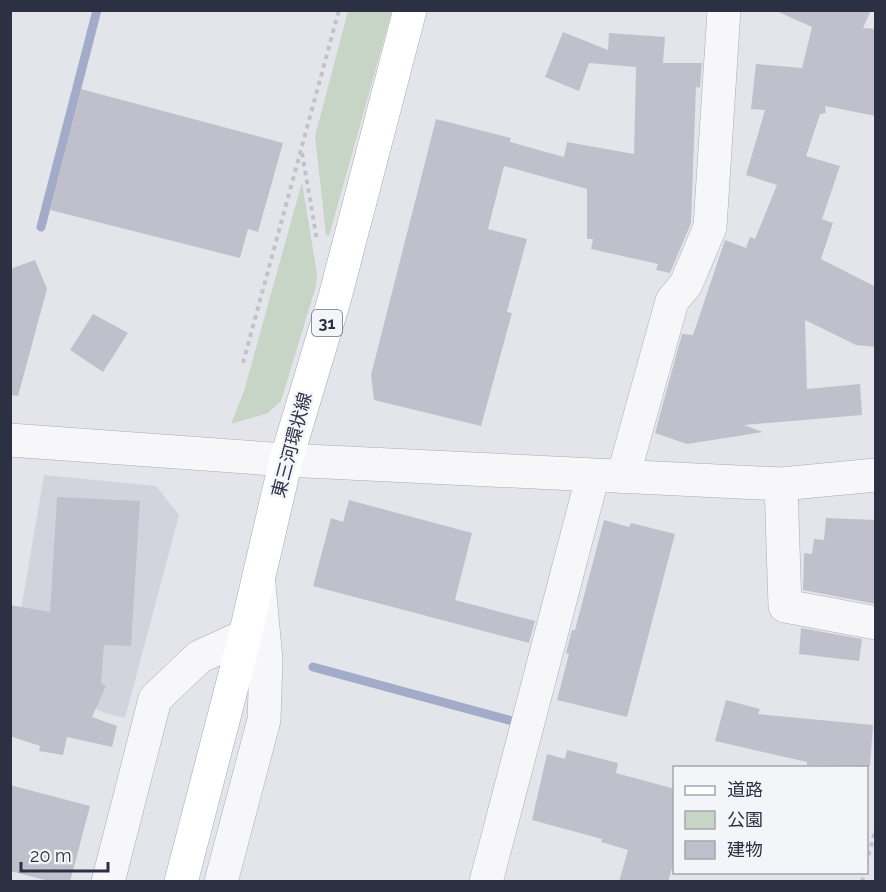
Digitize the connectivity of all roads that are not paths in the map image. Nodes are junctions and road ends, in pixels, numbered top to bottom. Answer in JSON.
{"nodes":[{"id":1,"x":410,"y":10,"type":"edge"},
{"id":2,"x":724,"y":10,"type":"edge"},
{"id":3,"x":10,"y":440,"type":"edge"},
{"id":4,"x":286,"y":460,"type":"junction"},
{"id":5,"x":876,"y":475,"type":"edge"},
{"id":6,"x":608,"y":476,"type":"junction"},
{"id":7,"x":781,"y":484,"type":"junction"},
{"id":8,"x":258,"y":579,"type":"junction"},
{"id":9,"x":876,"y":623,"type":"edge"},
{"id":10,"x":244,"y":636,"type":"junction"},
{"id":11,"x":108,"y":882,"type":"edge"},
{"id":12,"x":181,"y":882,"type":"edge"},
{"id":13,"x":221,"y":882,"type":"edge"},
{"id":14,"x":486,"y":882,"type":"edge"}],
"edges":[{"from":1,"to":4,"type":"main road","name":"東三河環状線","number":"31"},
{"from":2,"to":6,"type":"street"},
{"from":3,"to":4,"type":"street"},
{"from":4,"to":6,"type":"street"},
{"from":4,"to":8,"type":"main road","name":"東三河環状線","number":"31"},
{"from":5,"to":7,"type":"street"},
{"from":6,"to":7,"type":"street"},
{"from":6,"to":14,"type":"street"},
{"from":7,"to":9,"type":"street"},
{"from":8,"to":10,"type":"main road","name":"東三河環状線","number":"31"},
{"from":8,"to":13,"type":"street"},
{"from":10,"to":11,"type":"street"},
{"from":10,"to":12,"type":"main road","name":"東三河環状線","number":"31"}]}
